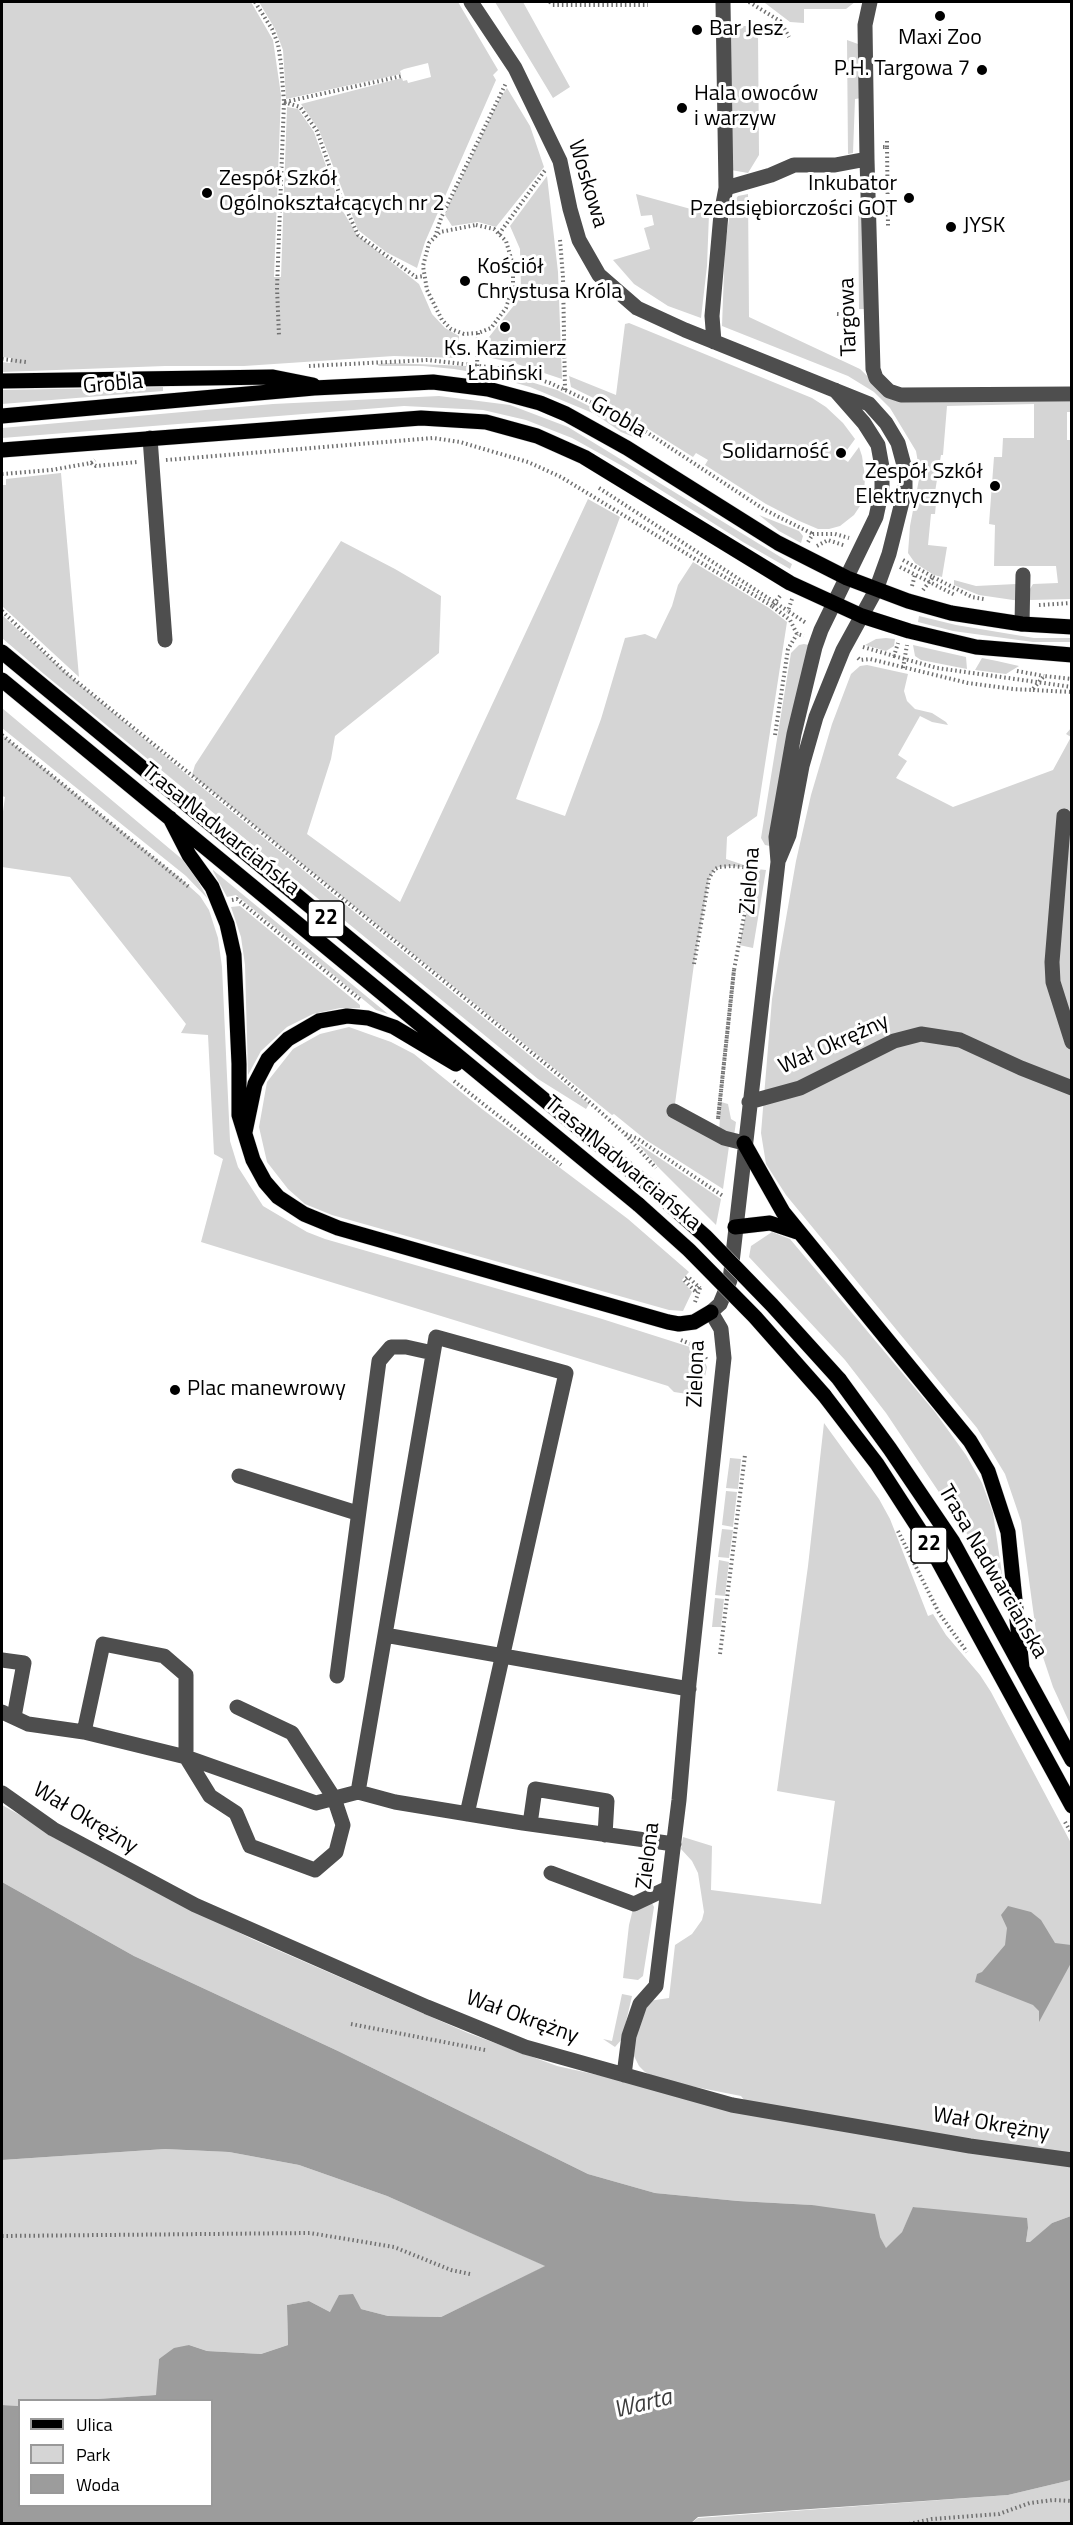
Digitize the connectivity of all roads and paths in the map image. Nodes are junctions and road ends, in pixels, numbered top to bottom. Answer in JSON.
{"nodes":[{"id":1,"x":255,"y":2,"type":"edge"},
{"id":2,"x":471,"y":2,"type":"edge"},
{"id":3,"x":550,"y":2,"type":"edge"},
{"id":4,"x":749,"y":2,"type":"edge"},
{"id":5,"x":870,"y":2,"type":"edge"},
{"id":6,"x":723,"y":3,"type":"dead end"},
{"id":7,"x":648,"y":5,"type":"dead end"},
{"id":8,"x":789,"y":37,"type":"dead end"},
{"id":9,"x":402,"y":76,"type":"dead end"},
{"id":10,"x":513,"y":90,"type":"dead end"},
{"id":11,"x":284,"y":102,"type":"junction"},
{"id":12,"x":881,"y":140,"type":"dead end"},
{"id":13,"x":887,"y":140,"type":"dead end"},
{"id":14,"x":887,"y":147,"type":"junction"},
{"id":15,"x":867,"y":159,"type":"junction"},
{"id":16,"x":546,"y":161,"type":"dead end"},
{"id":17,"x":551,"y":174,"type":"dead end"},
{"id":18,"x":540,"y":178,"type":"dead end"},
{"id":19,"x":726,"y":188,"type":"junction"},
{"id":20,"x":499,"y":234,"type":"junction"},
{"id":21,"x":560,"y":235,"type":"dead end"},
{"id":22,"x":435,"y":237,"type":"junction"},
{"id":23,"x":888,"y":237,"type":"dead end"},
{"id":24,"x":560,"y":244,"type":"junction"},
{"id":25,"x":568,"y":253,"type":"dead end"},
{"id":26,"x":424,"y":276,"type":"junction"},
{"id":27,"x":478,"y":333,"type":"junction"},
{"id":28,"x":279,"y":336,"type":"dead end"},
{"id":29,"x":714,"y":342,"type":"junction"},
{"id":30,"x":477,"y":366,"type":"dead end"},
{"id":31,"x":2,"y":381,"type":"edge"},
{"id":32,"x":328,"y":388,"type":"junction"},
{"id":33,"x":565,"y":390,"type":"dead end"},
{"id":34,"x":835,"y":390,"type":"junction"},
{"id":35,"x":1071,"y":394,"type":"edge"},
{"id":36,"x":2,"y":416,"type":"edge"},
{"id":37,"x":409,"y":434,"type":"dead end"},
{"id":38,"x":452,"y":434,"type":"dead end"},
{"id":39,"x":150,"y":438,"type":"junction"},
{"id":40,"x":2,"y":450,"type":"edge"},
{"id":41,"x":106,"y":458,"type":"dead end"},
{"id":42,"x":152,"y":461,"type":"junction"},
{"id":43,"x":91,"y":463,"type":"junction"},
{"id":44,"x":2,"y":474,"type":"edge"},
{"id":45,"x":590,"y":483,"type":"dead end"},
{"id":46,"x":848,"y":531,"type":"dead end"},
{"id":47,"x":843,"y":536,"type":"dead end"},
{"id":48,"x":902,"y":568,"type":"dead end"},
{"id":49,"x":1023,"y":575,"type":"dead end"},
{"id":50,"x":933,"y":577,"type":"dead end"},
{"id":51,"x":847,"y":578,"type":"junction"},
{"id":52,"x":876,"y":590,"type":"junction"},
{"id":53,"x":994,"y":602,"type":"dead end"},
{"id":54,"x":1071,"y":603,"type":"edge"},
{"id":55,"x":834,"y":604,"type":"junction"},
{"id":56,"x":982,"y":605,"type":"dead end"},
{"id":57,"x":772,"y":606,"type":"dead end"},
{"id":58,"x":1071,"y":608,"type":"edge"},
{"id":59,"x":2,"y":611,"type":"edge"},
{"id":60,"x":788,"y":611,"type":"dead end"},
{"id":61,"x":1022,"y":613,"type":"junction"},
{"id":62,"x":862,"y":616,"type":"junction"},
{"id":63,"x":1071,"y":627,"type":"edge"},
{"id":64,"x":165,"y":640,"type":"dead end"},
{"id":65,"x":817,"y":640,"type":"junction"},
{"id":66,"x":843,"y":650,"type":"junction"},
{"id":67,"x":2,"y":651,"type":"edge"},
{"id":68,"x":1071,"y":655,"type":"edge"},
{"id":69,"x":894,"y":656,"type":"dead end"},
{"id":70,"x":1017,"y":671,"type":"dead end"},
{"id":71,"x":1044,"y":676,"type":"junction"},
{"id":72,"x":1071,"y":679,"type":"edge"},
{"id":73,"x":2,"y":680,"type":"edge"},
{"id":74,"x":1039,"y":682,"type":"junction"},
{"id":75,"x":1071,"y":689,"type":"edge"},
{"id":76,"x":1032,"y":690,"type":"junction"},
{"id":77,"x":2,"y":735,"type":"edge"},
{"id":78,"x":773,"y":746,"type":"dead end"},
{"id":79,"x":1064,"y":816,"type":"dead end"},
{"id":80,"x":170,"y":818,"type":"junction"},
{"id":81,"x":778,"y":862,"type":"junction"},
{"id":82,"x":194,"y":890,"type":"dead end"},
{"id":83,"x":694,"y":964,"type":"dead end"},
{"id":84,"x":1071,"y":1042,"type":"edge"},
{"id":85,"x":1071,"y":1088,"type":"edge"},
{"id":86,"x":502,"y":1091,"type":"junction"},
{"id":87,"x":749,"y":1102,"type":"junction"},
{"id":88,"x":674,"y":1111,"type":"dead end"},
{"id":89,"x":245,"y":1132,"type":"junction"},
{"id":90,"x":623,"y":1132,"type":"junction"},
{"id":91,"x":716,"y":1134,"type":"junction"},
{"id":92,"x":744,"y":1143,"type":"junction"},
{"id":93,"x":659,"y":1171,"type":"dead end"},
{"id":94,"x":725,"y":1197,"type":"dead end"},
{"id":95,"x":735,"y":1227,"type":"junction"},
{"id":96,"x":800,"y":1233,"type":"junction"},
{"id":97,"x":689,"y":1278,"type":"dead end"},
{"id":98,"x":711,"y":1312,"type":"junction"},
{"id":99,"x":687,"y":1323,"type":"junction"},
{"id":100,"x":670,"y":1338,"type":"dead end"},
{"id":101,"x":681,"y":1341,"type":"junction"},
{"id":102,"x":433,"y":1353,"type":"junction"},
{"id":103,"x":708,"y":1369,"type":"dead end"},
{"id":104,"x":745,"y":1455,"type":"dead end"},
{"id":105,"x":238,"y":1476,"type":"dead end"},
{"id":106,"x":357,"y":1513,"type":"junction"},
{"id":107,"x":897,"y":1527,"type":"dead end"},
{"id":108,"x":385,"y":1635,"type":"junction"},
{"id":109,"x":720,"y":1654,"type":"dead end"},
{"id":110,"x":503,"y":1656,"type":"junction"},
{"id":111,"x":972,"y":1658,"type":"dead end"},
{"id":112,"x":2,"y":1660,"type":"edge"},
{"id":113,"x":1022,"y":1668,"type":"junction"},
{"id":114,"x":337,"y":1676,"type":"dead end"},
{"id":115,"x":688,"y":1689,"type":"junction"},
{"id":116,"x":237,"y":1707,"type":"dead end"},
{"id":117,"x":8,"y":1714,"type":"edge"},
{"id":118,"x":84,"y":1732,"type":"junction"},
{"id":119,"x":186,"y":1757,"type":"junction"},
{"id":120,"x":1071,"y":1760,"type":"edge"},
{"id":121,"x":358,"y":1792,"type":"junction"},
{"id":122,"x":2,"y":1793,"type":"edge"},
{"id":123,"x":334,"y":1798,"type":"junction"},
{"id":124,"x":1071,"y":1806,"type":"edge"},
{"id":125,"x":467,"y":1814,"type":"junction"},
{"id":126,"x":530,"y":1824,"type":"junction"},
{"id":127,"x":605,"y":1834,"type":"junction"},
{"id":128,"x":674,"y":1844,"type":"junction"},
{"id":129,"x":551,"y":1873,"type":"dead end"},
{"id":130,"x":668,"y":1888,"type":"junction"},
{"id":131,"x":351,"y":2024,"type":"dead end"},
{"id":132,"x":488,"y":2051,"type":"dead end"},
{"id":133,"x":624,"y":2075,"type":"junction"},
{"id":134,"x":1071,"y":2160,"type":"edge"},
{"id":135,"x":2,"y":2236,"type":"edge"},
{"id":136,"x":470,"y":2274,"type":"dead end"},
{"id":137,"x":1071,"y":2501,"type":"edge"},
{"id":138,"x":909,"y":2523,"type":"edge"}],
"edges":[{"from":1,"to":11,"type":"path"},
{"from":2,"to":29,"type":"street","name":"Woskowa"},
{"from":3,"to":7,"type":"path"},
{"from":4,"to":8,"type":"path"},
{"from":5,"to":15,"type":"street","name":"Targowa"},
{"from":6,"to":19,"type":"street"},
{"from":9,"to":11,"type":"path"},
{"from":10,"to":22,"type":"path"},
{"from":11,"to":26,"type":"path"},
{"from":11,"to":28,"type":"path"},
{"from":12,"to":14,"type":"path"},
{"from":13,"to":14,"type":"path"},
{"from":14,"to":23,"type":"path"},
{"from":15,"to":19,"type":"street"},
{"from":15,"to":35,"type":"street","name":"Targowa"},
{"from":16,"to":17,"type":"path"},
{"from":18,"to":20,"type":"path"},
{"from":19,"to":29,"type":"street"},
{"from":20,"to":22,"type":"path"},
{"from":20,"to":27,"type":"path"},
{"from":21,"to":24,"type":"path"},
{"from":22,"to":26,"type":"path"},
{"from":24,"to":25,"type":"path"},
{"from":24,"to":33,"type":"path"},
{"from":26,"to":27,"type":"path"},
{"from":27,"to":30,"type":"path"},
{"from":29,"to":34,"type":"street","name":"Woskowa"},
{"from":31,"to":32,"type":"main road"},
{"from":32,"to":36,"type":"main road","name":"Grobla"},
{"from":32,"to":51,"type":"main road","name":"Grobla"},
{"from":34,"to":51,"type":"street","name":"Woskowa"},
{"from":34,"to":52,"type":"street","name":"Woskowa"},
{"from":37,"to":38,"type":"path"},
{"from":39,"to":40,"type":"main road"},
{"from":39,"to":42,"type":"street"},
{"from":39,"to":55,"type":"main road"},
{"from":41,"to":43,"type":"path"},
{"from":42,"to":43,"type":"path"},
{"from":42,"to":57,"type":"path"},
{"from":42,"to":64,"type":"street"},
{"from":43,"to":44,"type":"path"},
{"from":45,"to":60,"type":"path"},
{"from":46,"to":47,"type":"path"},
{"from":48,"to":56,"type":"path"},
{"from":49,"to":61,"type":"street"},
{"from":50,"to":53,"type":"path"},
{"from":51,"to":52,"type":"main road","name":"Grobla"},
{"from":51,"to":55,"type":"street","name":"Zielona"},
{"from":52,"to":61,"type":"main road","name":"Grobla"},
{"from":52,"to":62,"type":"street","name":"Woskowa"},
{"from":54,"to":61,"type":"path"},
{"from":55,"to":62,"type":"main road"},
{"from":55,"to":65,"type":"street","name":"Zielona"},
{"from":58,"to":61,"type":"path"},
{"from":59,"to":90,"type":"path"},
{"from":61,"to":63,"type":"main road","name":"Grobla"},
{"from":62,"to":66,"type":"street","name":"Woskowa"},
{"from":62,"to":68,"type":"main road"},
{"from":65,"to":78,"type":"path"},
{"from":65,"to":81,"type":"street","name":"Zielona"},
{"from":66,"to":76,"type":"path"},
{"from":66,"to":81,"type":"street","name":"Woskowa"},
{"from":67,"to":113,"type":"main road","name":"Trasa Nadwarciańska","number":"22","bridge":true},
{"from":69,"to":74,"type":"path"},
{"from":70,"to":71,"type":"path"},
{"from":71,"to":72,"type":"path"},
{"from":71,"to":74,"type":"path"},
{"from":73,"to":80,"type":"main road","name":"Trasa Nadwarciańska","number":"22"},
{"from":74,"to":75,"type":"path"},
{"from":74,"to":76,"type":"path"},
{"from":75,"to":76,"type":"path"},
{"from":77,"to":82,"type":"path"},
{"from":79,"to":84,"type":"street"},
{"from":80,"to":86,"type":"main road","name":"Trasa Nadwarciańska","number":"22"},
{"from":80,"to":89,"type":"main road"},
{"from":81,"to":87,"type":"street","name":"Zielona"},
{"from":83,"to":91,"type":"path"},
{"from":85,"to":87,"type":"street","name":"Wał Okrężny"},
{"from":86,"to":89,"type":"main road"},
{"from":86,"to":124,"type":"main road","name":"Trasa Nadwarciańska","number":"22","bridge":true},
{"from":87,"to":92,"type":"street","name":"Zielona"},
{"from":88,"to":91,"type":"street"},
{"from":89,"to":99,"type":"main road"},
{"from":90,"to":93,"type":"path"},
{"from":90,"to":94,"type":"path"},
{"from":91,"to":92,"type":"street"},
{"from":92,"to":95,"type":"street","name":"Zielona"},
{"from":92,"to":96,"type":"main road"},
{"from":95,"to":96,"type":"main road"},
{"from":95,"to":98,"type":"street","name":"Zielona"},
{"from":96,"to":113,"type":"main road"},
{"from":97,"to":99,"type":"path","bridge":true},
{"from":98,"to":99,"type":"main road"},
{"from":98,"to":115,"type":"street","name":"Zielona"},
{"from":99,"to":101,"type":"path"},
{"from":100,"to":101,"type":"path"},
{"from":101,"to":103,"type":"path"},
{"from":102,"to":106,"type":"street"},
{"from":102,"to":108,"type":"street"},
{"from":102,"to":110,"type":"street"},
{"from":104,"to":109,"type":"path"},
{"from":105,"to":106,"type":"street"},
{"from":106,"to":114,"type":"street"},
{"from":107,"to":111,"type":"path"},
{"from":108,"to":110,"type":"street"},
{"from":108,"to":121,"type":"street"},
{"from":110,"to":115,"type":"street"},
{"from":110,"to":125,"type":"street"},
{"from":112,"to":117,"type":"street"},
{"from":113,"to":120,"type":"main road","name":"Trasa Nadwarciańska","number":"22"},
{"from":115,"to":128,"type":"street","name":"Zielona"},
{"from":116,"to":123,"type":"street"},
{"from":117,"to":118,"type":"street"},
{"from":118,"to":119,"type":"street"},
{"from":118,"to":119,"type":"street"},
{"from":119,"to":123,"type":"street"},
{"from":119,"to":123,"type":"street"},
{"from":121,"to":123,"type":"street"},
{"from":121,"to":125,"type":"street"},
{"from":122,"to":133,"type":"street","name":"Wał Okrężny"},
{"from":125,"to":126,"type":"street"},
{"from":126,"to":127,"type":"street"},
{"from":126,"to":127,"type":"street"},
{"from":127,"to":128,"type":"street"},
{"from":128,"to":130,"type":"street","name":"Zielona"},
{"from":129,"to":130,"type":"street"},
{"from":130,"to":133,"type":"street","name":"Zielona"},
{"from":131,"to":132,"type":"path"},
{"from":133,"to":134,"type":"street","name":"Wał Okrężny"},
{"from":135,"to":136,"type":"path"},
{"from":137,"to":138,"type":"path"}]}
